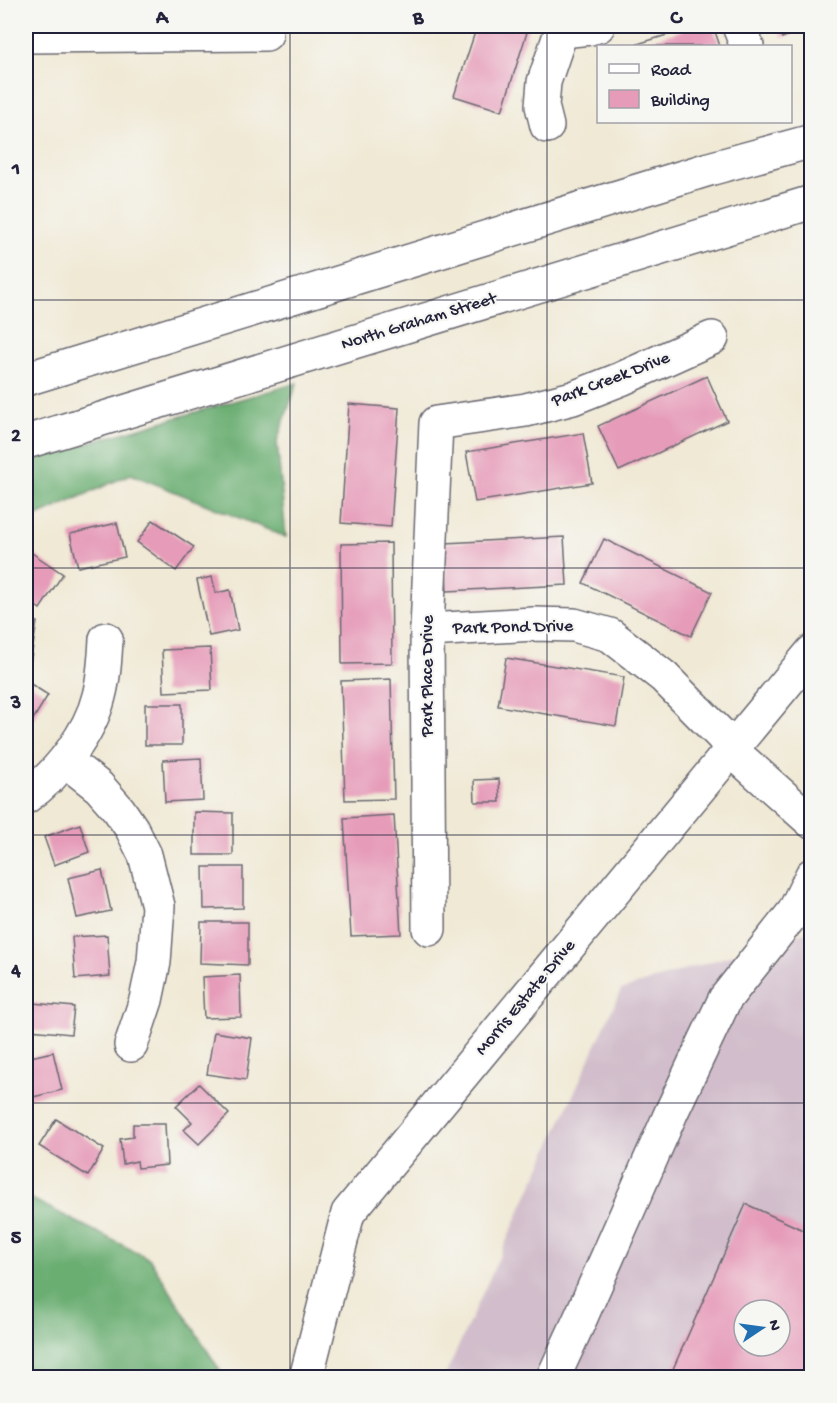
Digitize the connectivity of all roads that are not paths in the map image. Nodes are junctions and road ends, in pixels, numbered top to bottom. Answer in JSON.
{"nodes":[{"id":1,"x":598,"y":26,"type":"edge"},
{"id":2,"x":739,"y":26,"type":"edge"},
{"id":3,"x":562,"y":28,"type":"edge"},
{"id":4,"x":197,"y":30,"type":"edge"},
{"id":5,"x":266,"y":34,"type":"dead end"},
{"id":6,"x":26,"y":36,"type":"edge"},
{"id":7,"x":747,"y":45,"type":"edge"},
{"id":8,"x":548,"y":126,"type":"dead end"},
{"id":9,"x":812,"y":141,"type":"edge"},
{"id":10,"x":812,"y":202,"type":"edge"},
{"id":11,"x":712,"y":338,"type":"dead end"},
{"id":12,"x":26,"y":379,"type":"edge"},
{"id":13,"x":436,"y":423,"type":"joint"},
{"id":14,"x":26,"y":442,"type":"edge"},
{"id":15,"x":427,"y":630,"type":"junction"},
{"id":16,"x":106,"y":639,"type":"dead end"},
{"id":17,"x":812,"y":652,"type":"edge"},
{"id":18,"x":732,"y":749,"type":"junction"},
{"id":19,"x":66,"y":760,"type":"junction"},
{"id":20,"x":26,"y":796,"type":"edge"},
{"id":21,"x":812,"y":822,"type":"edge"},
{"id":22,"x":812,"y":875,"type":"edge"},
{"id":23,"x":429,"y":929,"type":"dead end"},
{"id":24,"x":131,"y":1045,"type":"dead end"},
{"id":25,"x":306,"y":1377,"type":"edge"},
{"id":26,"x":553,"y":1377,"type":"edge"}],
"edges":[{"from":1,"to":3,"type":"street"},
{"from":2,"to":7,"type":"street"},
{"from":3,"to":8,"type":"street"},
{"from":4,"to":5,"type":"street"},
{"from":4,"to":6,"type":"street"},
{"from":9,"to":12,"type":"street"},
{"from":10,"to":14,"type":"street","name":"North Graham Street"},
{"from":11,"to":13,"type":"street","name":"Park Creek Drive"},
{"from":13,"to":15,"type":"street","name":"Park Place Drive"},
{"from":15,"to":18,"type":"street","name":"Park Pond Drive"},
{"from":15,"to":23,"type":"street","name":"Park Place Drive"},
{"from":16,"to":19,"type":"street"},
{"from":17,"to":18,"type":"street","name":"Morris Estate Drive"},
{"from":18,"to":21,"type":"street","name":"Park Pond Drive"},
{"from":18,"to":25,"type":"street","name":"Morris Estate Drive"},
{"from":19,"to":20,"type":"street"},
{"from":19,"to":24,"type":"street"},
{"from":22,"to":26,"type":"street"}]}
